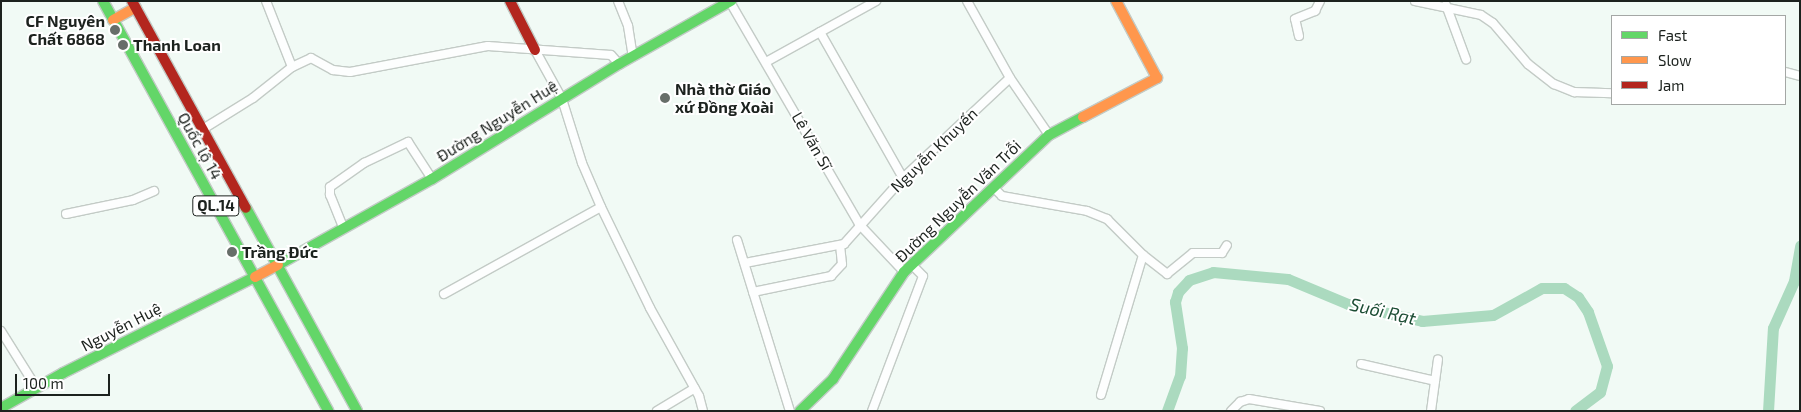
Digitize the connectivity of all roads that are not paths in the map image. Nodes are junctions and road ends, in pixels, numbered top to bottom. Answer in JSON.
{"nodes":[{"id":1,"x":103,"y":1,"type":"edge"},
{"id":2,"x":266,"y":1,"type":"edge"},
{"id":3,"x":510,"y":1,"type":"edge"},
{"id":4,"x":618,"y":1,"type":"edge"},
{"id":5,"x":731,"y":1,"type":"edge"},
{"id":6,"x":876,"y":1,"type":"edge"},
{"id":7,"x":967,"y":1,"type":"edge"},
{"id":8,"x":1116,"y":1,"type":"edge"},
{"id":9,"x":1320,"y":1,"type":"edge"},
{"id":10,"x":1415,"y":1,"type":"edge"},
{"id":11,"x":1427,"y":1,"type":"edge"},
{"id":12,"x":134,"y":4,"type":"edge"},
{"id":13,"x":1446,"y":5,"type":"junction"},
{"id":14,"x":113,"y":20,"type":"junction"},
{"id":15,"x":820,"y":32,"type":"junction"},
{"id":16,"x":1299,"y":36,"type":"dead end"},
{"id":17,"x":535,"y":50,"type":"junction"},
{"id":18,"x":633,"y":57,"type":"junction"},
{"id":19,"x":1466,"y":59,"type":"dead end"},
{"id":20,"x":766,"y":62,"type":"junction"},
{"id":21,"x":618,"y":64,"type":"junction"},
{"id":22,"x":292,"y":67,"type":"junction"},
{"id":23,"x":1786,"y":72,"type":"edge"},
{"id":24,"x":1800,"y":76,"type":"edge"},
{"id":25,"x":1010,"y":78,"type":"junction"},
{"id":26,"x":1611,"y":93,"type":"edge"},
{"id":27,"x":562,"y":99,"type":"junction"},
{"id":28,"x":203,"y":129,"type":"junction"},
{"id":29,"x":1049,"y":135,"type":"junction"},
{"id":30,"x":903,"y":178,"type":"junction"},
{"id":31,"x":432,"y":179,"type":"junction"},
{"id":32,"x":994,"y":188,"type":"junction"},
{"id":33,"x":154,"y":191,"type":"dead end"},
{"id":34,"x":601,"y":207,"type":"junction"},
{"id":35,"x":66,"y":214,"type":"dead end"},
{"id":36,"x":859,"y":224,"type":"junction"},
{"id":37,"x":344,"y":227,"type":"junction"},
{"id":38,"x":737,"y":240,"type":"dead end"},
{"id":39,"x":1226,"y":244,"type":"dead end"},
{"id":40,"x":840,"y":246,"type":"junction"},
{"id":41,"x":1142,"y":255,"type":"junction"},
{"id":42,"x":745,"y":263,"type":"junction"},
{"id":43,"x":278,"y":265,"type":"junction"},
{"id":44,"x":908,"y":268,"type":"junction"},
{"id":45,"x":256,"y":277,"type":"junction"},
{"id":46,"x":752,"y":292,"type":"junction"},
{"id":47,"x":444,"y":294,"type":"dead end"},
{"id":48,"x":1,"y":331,"type":"edge"},
{"id":49,"x":1438,"y":359,"type":"dead end"},
{"id":50,"x":1361,"y":364,"type":"dead end"},
{"id":51,"x":1435,"y":381,"type":"junction"},
{"id":52,"x":36,"y":387,"type":"junction"},
{"id":53,"x":695,"y":388,"type":"junction"},
{"id":54,"x":1101,"y":395,"type":"dead end"},
{"id":55,"x":1,"y":408,"type":"edge"},
{"id":56,"x":328,"y":411,"type":"edge"},
{"id":57,"x":357,"y":411,"type":"edge"},
{"id":58,"x":657,"y":411,"type":"edge"},
{"id":59,"x":703,"y":411,"type":"edge"},
{"id":60,"x":790,"y":411,"type":"edge"},
{"id":61,"x":800,"y":411,"type":"edge"},
{"id":62,"x":872,"y":411,"type":"edge"},
{"id":63,"x":1231,"y":411,"type":"edge"},
{"id":64,"x":1320,"y":411,"type":"edge"},
{"id":65,"x":1431,"y":411,"type":"edge"}],
"edges":[{"from":1,"to":14,"type":"main road","name":"Quốc lộ 14","number":"QL.14"},
{"from":2,"to":22,"type":"street"},
{"from":3,"to":17,"type":"main road"},
{"from":4,"to":18,"type":"street"},
{"from":5,"to":18,"type":"main road","name":"Đường Nguyễn Huệ"},
{"from":5,"to":20,"type":"street","name":"Lê Văn Sĩ"},
{"from":6,"to":15,"type":"street"},
{"from":7,"to":25,"type":"street"},
{"from":8,"to":29,"type":"main road","name":"Đường Nguyễn Văn Trỗi"},
{"from":9,"to":16,"type":"street"},
{"from":10,"to":11,"type":"street"},
{"from":11,"to":13,"type":"street"},
{"from":12,"to":14,"type":"main road"},
{"from":12,"to":28,"type":"main road","name":"Quốc lộ 14","number":"QL.14"},
{"from":13,"to":19,"type":"street"},
{"from":13,"to":26,"type":"street"},
{"from":14,"to":45,"type":"main road","name":"Quốc lộ 14","number":"QL.14"},
{"from":15,"to":20,"type":"street"},
{"from":15,"to":30,"type":"street"},
{"from":17,"to":21,"type":"street"},
{"from":17,"to":22,"type":"street"},
{"from":17,"to":27,"type":"street"},
{"from":18,"to":21,"type":"main road","name":"Đường Nguyễn Huệ"},
{"from":20,"to":36,"type":"street","name":"Lê Văn Sĩ"},
{"from":21,"to":27,"type":"main road","name":"Đường Nguyễn Huệ"},
{"from":22,"to":28,"type":"street"},
{"from":23,"to":24,"type":"street"},
{"from":25,"to":29,"type":"street"},
{"from":25,"to":30,"type":"street","name":"Nguyễn Khuyến"},
{"from":27,"to":31,"type":"main road","name":"Đường Nguyễn Huệ"},
{"from":27,"to":34,"type":"street"},
{"from":28,"to":43,"type":"main road","name":"Quốc lộ 14","number":"QL.14"},
{"from":29,"to":32,"type":"main road","name":"Đường Nguyễn Văn Trỗi"},
{"from":30,"to":36,"type":"street","name":"Nguyễn Khuyến"},
{"from":31,"to":37,"type":"main road","name":"Đường Nguyễn Huệ"},
{"from":31,"to":37,"type":"street"},
{"from":32,"to":41,"type":"street"},
{"from":32,"to":44,"type":"main road","name":"Đường Nguyễn Văn Trỗi"},
{"from":33,"to":35,"type":"street"},
{"from":34,"to":47,"type":"street"},
{"from":34,"to":53,"type":"street"},
{"from":36,"to":40,"type":"street","name":"Nguyễn Khuyến"},
{"from":36,"to":44,"type":"street","name":"Lê Văn Sĩ"},
{"from":37,"to":43,"type":"main road","name":"Đường Nguyễn Huệ"},
{"from":38,"to":42,"type":"street"},
{"from":39,"to":41,"type":"street"},
{"from":40,"to":42,"type":"street"},
{"from":40,"to":46,"type":"street"},
{"from":41,"to":54,"type":"street"},
{"from":42,"to":46,"type":"street"},
{"from":43,"to":45,"type":"main road","name":"Nguyễn Huệ"},
{"from":43,"to":57,"type":"main road","name":"Quốc lộ 14","number":"QL.14"},
{"from":44,"to":61,"type":"main road","name":"Đường Nguyễn Văn Trỗi"},
{"from":44,"to":62,"type":"street"},
{"from":45,"to":52,"type":"main road","name":"Nguyễn Huệ"},
{"from":45,"to":56,"type":"main road","name":"Quốc lộ 14","number":"QL.14"},
{"from":46,"to":60,"type":"street"},
{"from":48,"to":52,"type":"street"},
{"from":49,"to":51,"type":"street"},
{"from":50,"to":51,"type":"street"},
{"from":51,"to":65,"type":"street"},
{"from":52,"to":55,"type":"main road","name":"Nguyễn Huệ"},
{"from":53,"to":58,"type":"street"},
{"from":53,"to":59,"type":"street"},
{"from":63,"to":64,"type":"street"}]}
